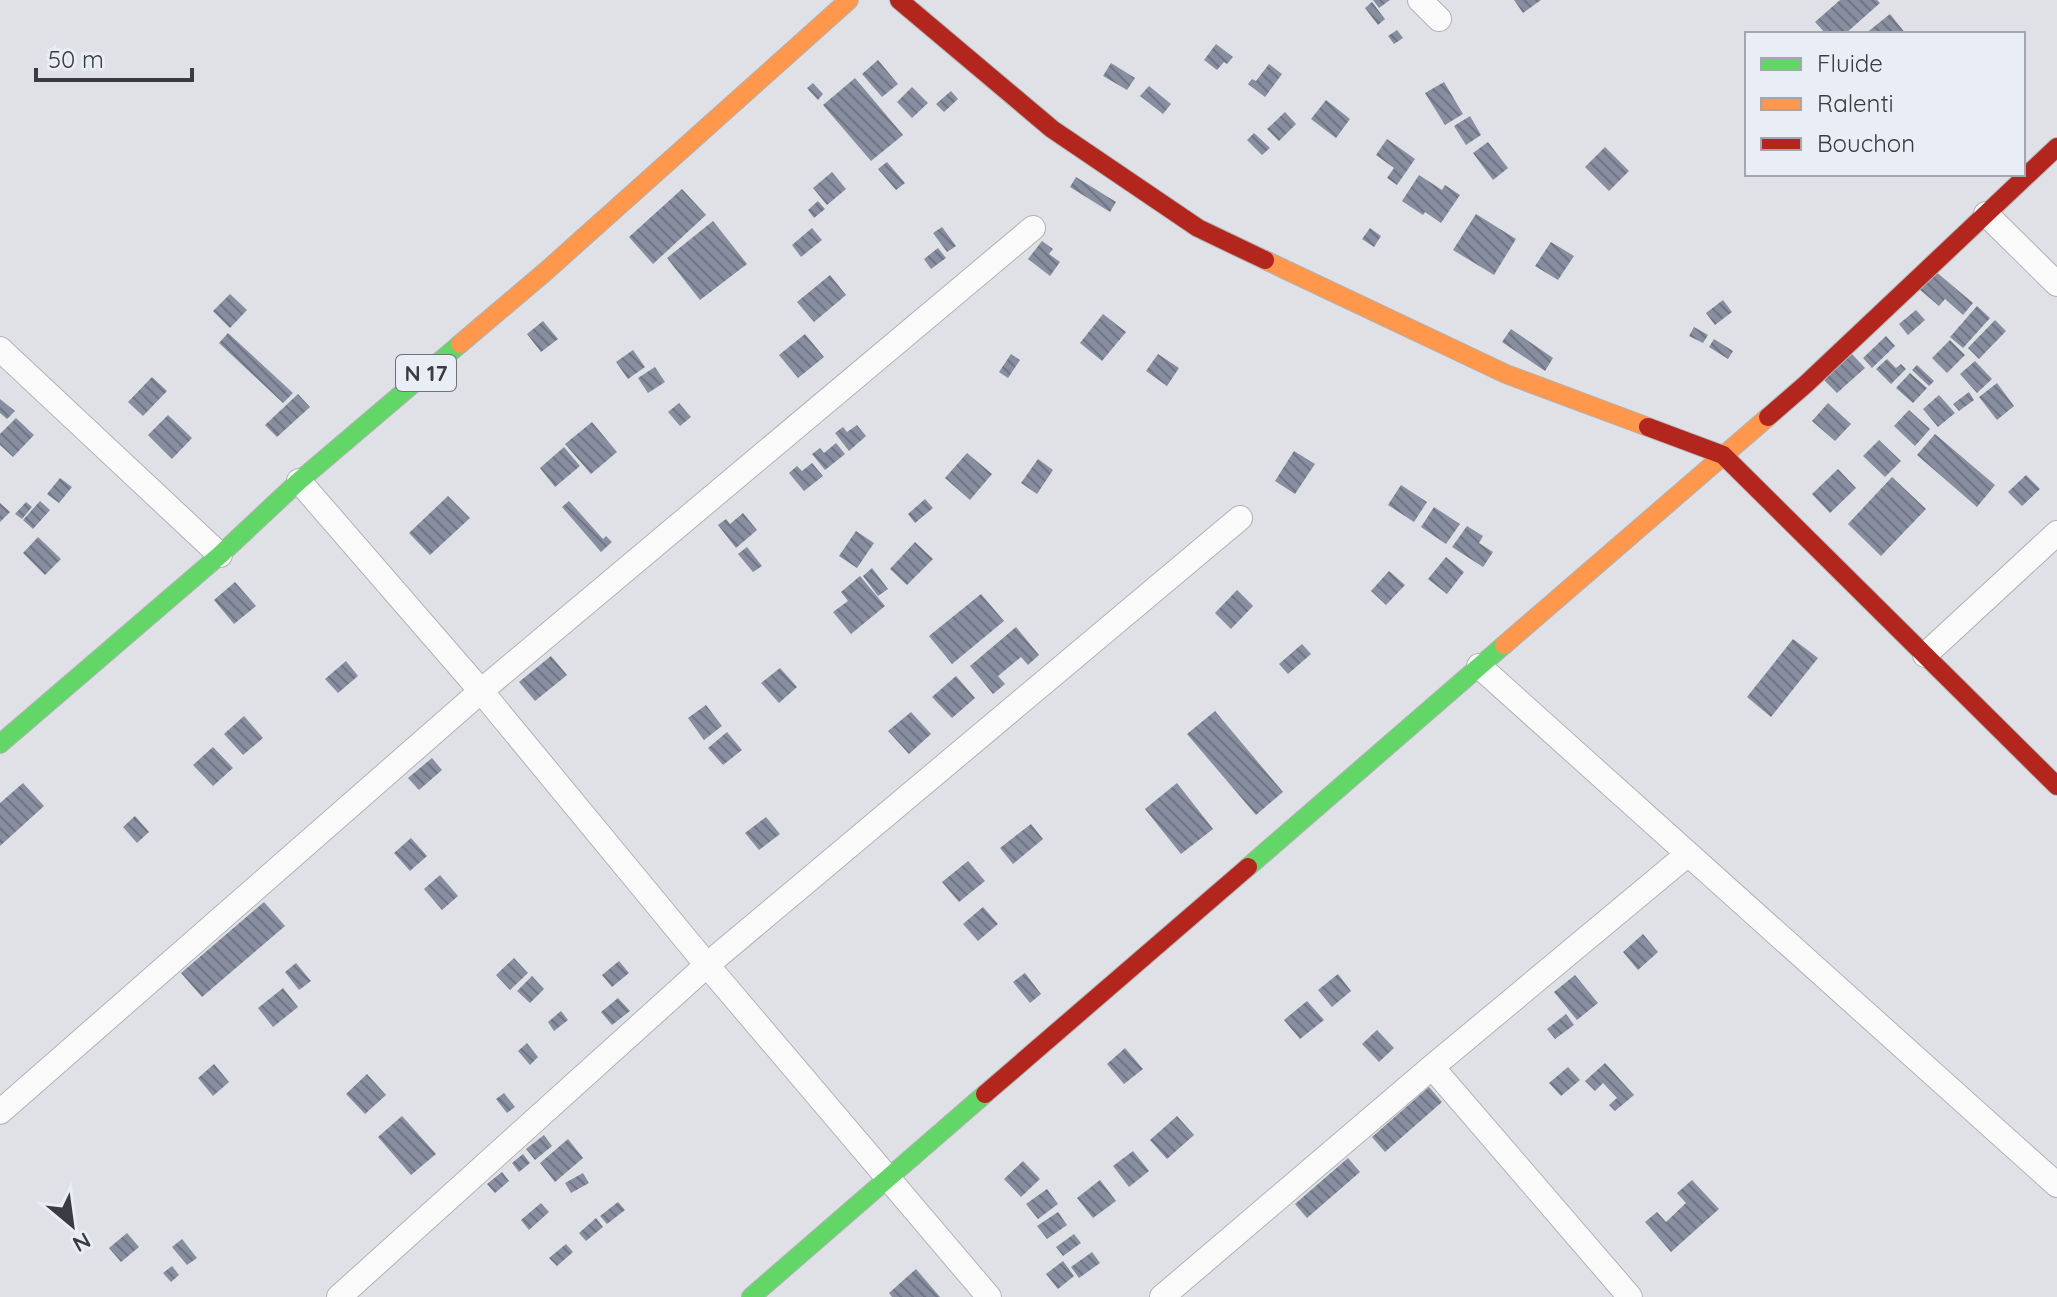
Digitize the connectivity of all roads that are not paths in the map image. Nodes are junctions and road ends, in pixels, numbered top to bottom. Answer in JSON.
{"nodes":[{"id":1,"x":849,"y":0,"type":"edge"},
{"id":2,"x":899,"y":0,"type":"edge"},
{"id":3,"x":1420,"y":0,"type":"edge"},
{"id":4,"x":1439,"y":19,"type":"dead end"},
{"id":5,"x":2057,"y":147,"type":"edge"},
{"id":6,"x":1986,"y":214,"type":"junction"},
{"id":7,"x":1033,"y":228,"type":"dead end"},
{"id":8,"x":2057,"y":284,"type":"edge"},
{"id":9,"x":0,"y":349,"type":"edge"},
{"id":10,"x":1723,"y":455,"type":"junction"},
{"id":11,"x":299,"y":481,"type":"junction"},
{"id":12,"x":1240,"y":518,"type":"dead end"},
{"id":13,"x":2057,"y":533,"type":"edge"},
{"id":14,"x":220,"y":555,"type":"junction"},
{"id":15,"x":1925,"y":655,"type":"junction"},
{"id":16,"x":1479,"y":666,"type":"junction"},
{"id":17,"x":481,"y":691,"type":"junction"},
{"id":18,"x":0,"y":744,"type":"edge"},
{"id":19,"x":2057,"y":786,"type":"edge"},
{"id":20,"x":1688,"y":854,"type":"junction"},
{"id":21,"x":707,"y":965,"type":"junction"},
{"id":22,"x":1432,"y":1067,"type":"junction"},
{"id":23,"x":0,"y":1112,"type":"edge"},
{"id":24,"x":887,"y":1179,"type":"junction"},
{"id":25,"x":2057,"y":1185,"type":"edge"},
{"id":26,"x":339,"y":1297,"type":"edge"},
{"id":27,"x":751,"y":1297,"type":"edge"},
{"id":28,"x":989,"y":1297,"type":"edge"},
{"id":29,"x":1162,"y":1297,"type":"edge"},
{"id":30,"x":1630,"y":1297,"type":"edge"}],
"edges":[{"from":1,"to":11,"type":"street","number":"N 17"},
{"from":2,"to":10,"type":"street"},
{"from":3,"to":4,"type":"street"},
{"from":5,"to":6,"type":"street"},
{"from":6,"to":8,"type":"street"},
{"from":6,"to":10,"type":"street"},
{"from":7,"to":17,"type":"street"},
{"from":9,"to":14,"type":"street"},
{"from":10,"to":15,"type":"street"},
{"from":10,"to":16,"type":"street"},
{"from":11,"to":14,"type":"street","number":"N 17"},
{"from":11,"to":17,"type":"street"},
{"from":12,"to":21,"type":"street"},
{"from":13,"to":15,"type":"street"},
{"from":14,"to":18,"type":"street","number":"N 17"},
{"from":15,"to":19,"type":"street"},
{"from":16,"to":20,"type":"street"},
{"from":16,"to":24,"type":"street"},
{"from":17,"to":21,"type":"street"},
{"from":17,"to":23,"type":"street"},
{"from":20,"to":22,"type":"street"},
{"from":20,"to":25,"type":"street"},
{"from":21,"to":24,"type":"street"},
{"from":21,"to":26,"type":"street"},
{"from":22,"to":29,"type":"street"},
{"from":22,"to":30,"type":"street"},
{"from":24,"to":27,"type":"street"},
{"from":24,"to":28,"type":"street"}]}
